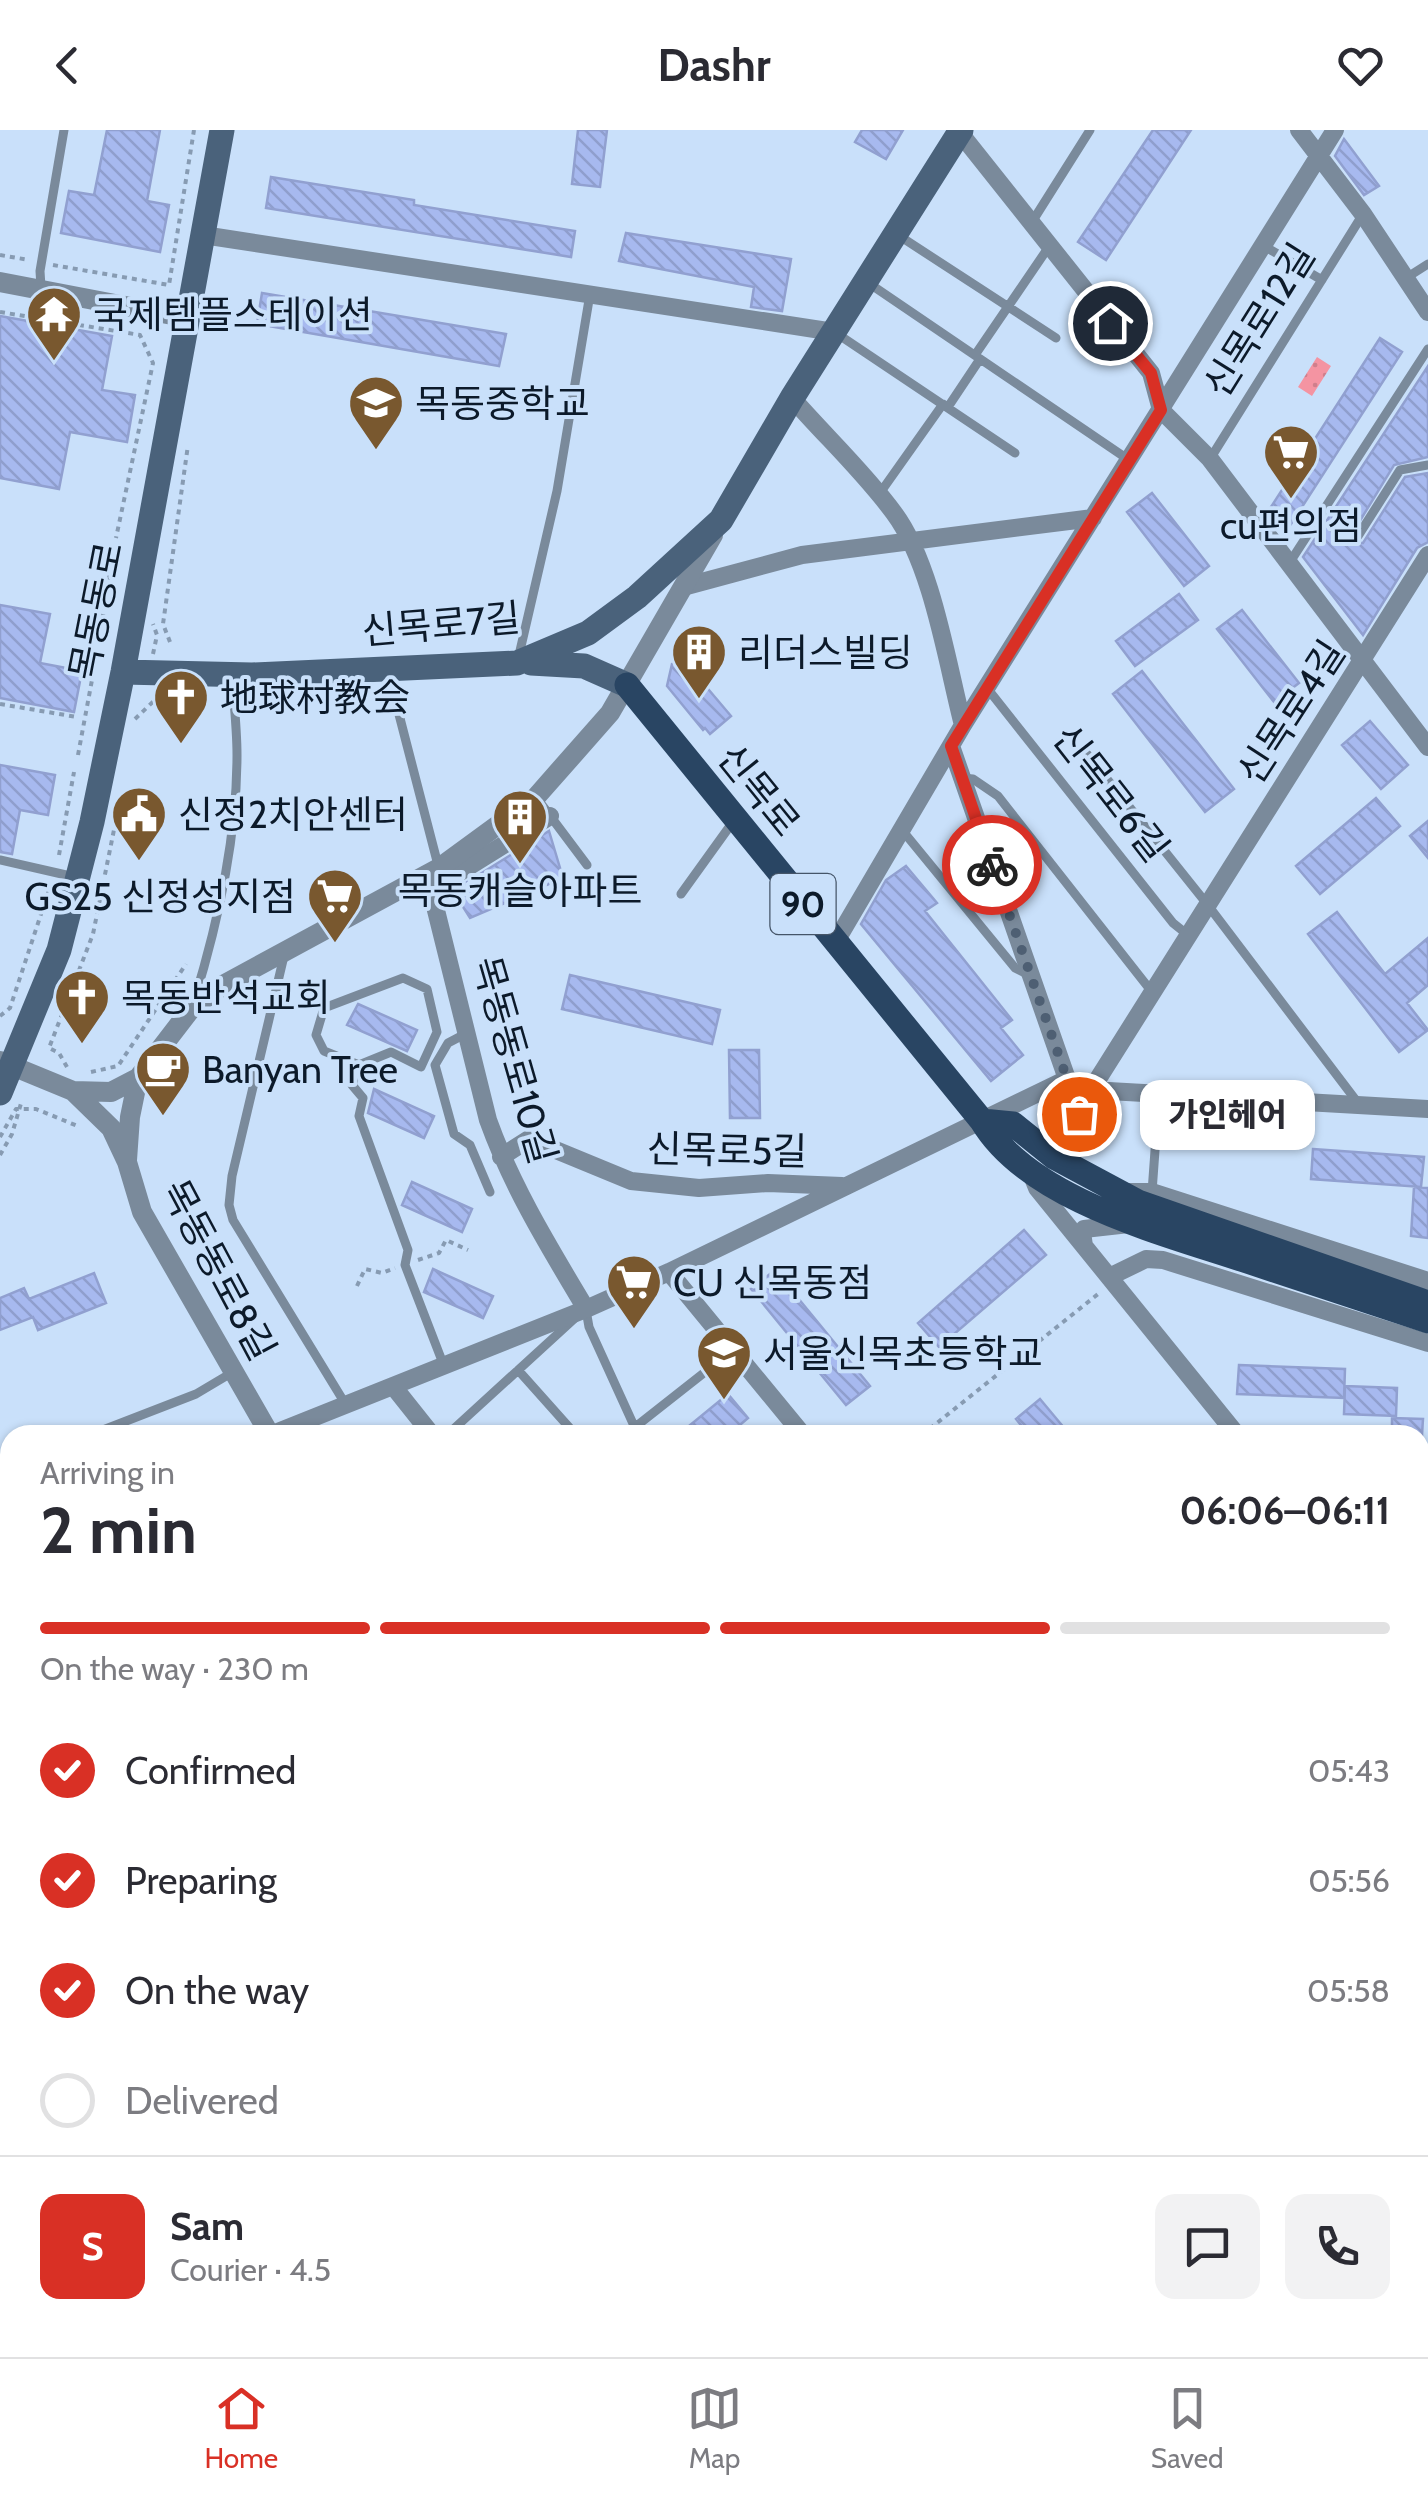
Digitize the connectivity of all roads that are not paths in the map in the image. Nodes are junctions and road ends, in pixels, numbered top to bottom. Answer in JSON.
{"nodes":[{"id":1,"x":64,"y":130,"type":"edge"},
{"id":2,"x":222,"y":130,"type":"edge"},
{"id":3,"x":1090,"y":130,"type":"edge"},
{"id":4,"x":1299,"y":130,"type":"edge"},
{"id":5,"x":1335,"y":130,"type":"edge"},
{"id":6,"x":961,"y":132,"type":"edge"},
{"id":7,"x":1319,"y":156,"type":"junction"},
{"id":8,"x":1362,"y":214,"type":"junction"},
{"id":9,"x":1030,"y":224,"type":"junction"},
{"id":10,"x":896,"y":234,"type":"junction"},
{"id":11,"x":203,"y":235,"type":"junction"},
{"id":12,"x":1264,"y":246,"type":"junction"},
{"id":13,"x":1048,"y":248,"type":"junction"},
{"id":14,"x":1428,"y":264,"type":"edge"},
{"id":15,"x":1406,"y":278,"type":"junction"},
{"id":16,"x":1322,"y":280,"type":"junction"},
{"id":17,"x":866,"y":281,"type":"junction"},
{"id":18,"x":0,"y":282,"type":"edge"},
{"id":19,"x":42,"y":290,"type":"junction"},
{"id":20,"x":590,"y":294,"type":"junction"},
{"id":21,"x":1009,"y":307,"type":"junction"},
{"id":22,"x":1428,"y":312,"type":"edge"},
{"id":23,"x":188,"y":318,"type":"junction"},
{"id":24,"x":834,"y":332,"type":"junction"},
{"id":25,"x":1056,"y":338,"type":"dead end"},
{"id":26,"x":1428,"y":349,"type":"edge"},
{"id":27,"x":978,"y":357,"type":"junction"},
{"id":28,"x":1396,"y":376,"type":"dead end"},
{"id":29,"x":1405,"y":382,"type":"junction"},
{"id":30,"x":792,"y":398,"type":"junction"},
{"id":31,"x":946,"y":406,"type":"junction"},
{"id":32,"x":1161,"y":410,"type":"junction"},
{"id":33,"x":1015,"y":453,"type":"dead end"},
{"id":34,"x":1130,"y":460,"type":"junction"},
{"id":35,"x":1210,"y":460,"type":"junction"},
{"id":36,"x":1428,"y":465,"type":"edge"},
{"id":37,"x":878,"y":495,"type":"junction"},
{"id":38,"x":1094,"y":518,"type":"junction"},
{"id":39,"x":721,"y":520,"type":"junction"},
{"id":40,"x":1358,"y":536,"type":"dead end"},
{"id":41,"x":909,"y":539,"type":"junction"},
{"id":42,"x":1428,"y":555,"type":"edge"},
{"id":43,"x":1289,"y":564,"type":"junction"},
{"id":44,"x":683,"y":587,"type":"junction"},
{"id":45,"x":1362,"y":662,"type":"junction"},
{"id":46,"x":517,"y":663,"type":"junction"},
{"id":47,"x":388,"y":669,"type":"junction"},
{"id":48,"x":124,"y":672,"type":"junction"},
{"id":49,"x":232,"y":675,"type":"junction"},
{"id":50,"x":626,"y":685,"type":"junction"},
{"id":51,"x":986,"y":688,"type":"junction"},
{"id":52,"x":964,"y":725,"type":"junction"},
{"id":53,"x":951,"y":746,"type":"junction"},
{"id":54,"x":1428,"y":747,"type":"edge"},
{"id":55,"x":1087,"y":754,"type":"dead end"},
{"id":56,"x":962,"y":778,"type":"junction"},
{"id":57,"x":536,"y":797,"type":"junction"},
{"id":58,"x":550,"y":816,"type":"junction"},
{"id":59,"x":734,"y":819,"type":"junction"},
{"id":60,"x":902,"y":830,"type":"junction"},
{"id":61,"x":0,"y":860,"type":"edge"},
{"id":62,"x":587,"y":865,"type":"dead end"},
{"id":63,"x":433,"y":871,"type":"junction"},
{"id":64,"x":77,"y":878,"type":"junction"},
{"id":65,"x":681,"y":894,"type":"dead end"},
{"id":66,"x":1208,"y":904,"type":"junction"},
{"id":67,"x":1188,"y":935,"type":"junction"},
{"id":68,"x":835,"y":943,"type":"junction"},
{"id":69,"x":286,"y":951,"type":"junction"},
{"id":70,"x":1031,"y":976,"type":"junction"},
{"id":71,"x":1152,"y":992,"type":"junction"},
{"id":72,"x":191,"y":1009,"type":"junction"},
{"id":73,"x":467,"y":1033,"type":"junction"},
{"id":74,"x":5,"y":1064,"type":"edge"},
{"id":75,"x":359,"y":1065,"type":"junction"},
{"id":76,"x":138,"y":1078,"type":"junction"},
{"id":77,"x":1067,"y":1079,"type":"junction"},
{"id":78,"x":73,"y":1084,"type":"junction"},
{"id":79,"x":1091,"y":1090,"type":"junction"},
{"id":80,"x":0,"y":1093,"type":"edge"},
{"id":81,"x":1159,"y":1093,"type":"junction"},
{"id":82,"x":1360,"y":1105,"type":"junction"},
{"id":83,"x":1428,"y":1108,"type":"edge"},
{"id":84,"x":982,"y":1121,"type":"junction"},
{"id":85,"x":502,"y":1157,"type":"junction"},
{"id":86,"x":1054,"y":1157,"type":"junction"},
{"id":87,"x":127,"y":1162,"type":"junction"},
{"id":88,"x":1030,"y":1171,"type":"junction"},
{"id":89,"x":845,"y":1186,"type":"junction"},
{"id":90,"x":490,"y":1192,"type":"dead end"},
{"id":91,"x":1124,"y":1192,"type":"junction"},
{"id":92,"x":1152,"y":1192,"type":"junction"},
{"id":93,"x":1136,"y":1224,"type":"junction"},
{"id":94,"x":1084,"y":1246,"type":"junction"},
{"id":95,"x":669,"y":1272,"type":"junction"},
{"id":96,"x":1109,"y":1277,"type":"junction"},
{"id":97,"x":1428,"y":1281,"type":"edge"},
{"id":98,"x":1428,"y":1303,"type":"edge"},
{"id":99,"x":586,"y":1309,"type":"junction"},
{"id":100,"x":1428,"y":1321,"type":"edge"},
{"id":101,"x":1428,"y":1343,"type":"edge"},
{"id":102,"x":733,"y":1350,"type":"junction"},
{"id":103,"x":444,"y":1366,"type":"junction"},
{"id":104,"x":518,"y":1370,"type":"junction"},
{"id":105,"x":233,"y":1372,"type":"junction"},
{"id":106,"x":393,"y":1386,"type":"junction"},
{"id":107,"x":346,"y":1405,"type":"junction"},
{"id":108,"x":116,"y":1425,"type":"edge"},
{"id":109,"x":264,"y":1425,"type":"edge"},
{"id":110,"x":295,"y":1425,"type":"edge"},
{"id":111,"x":424,"y":1425,"type":"edge"},
{"id":112,"x":458,"y":1425,"type":"edge"},
{"id":113,"x":567,"y":1425,"type":"edge"},
{"id":114,"x":634,"y":1425,"type":"edge"},
{"id":115,"x":639,"y":1425,"type":"edge"},
{"id":116,"x":795,"y":1425,"type":"edge"},
{"id":117,"x":1229,"y":1425,"type":"edge"}],
"edges":[{"from":1,"to":19,"type":"lane"},
{"from":2,"to":11,"type":"main road","name":"목동동로"},
{"from":3,"to":9,"type":"lane"},
{"from":4,"to":7,"type":"street"},
{"from":5,"to":7,"type":"street"},
{"from":6,"to":9,"type":"street","name":"신목로12길"},
{"from":6,"to":10,"type":"main road"},
{"from":7,"to":8,"type":"street"},
{"from":7,"to":12,"type":"street"},
{"from":8,"to":15,"type":"street"},
{"from":8,"to":16,"type":"lane","name":"신목로12길"},
{"from":9,"to":13,"type":"street","name":"신목로12길"},
{"from":10,"to":17,"type":"main road"},
{"from":10,"to":21,"type":"lane"},
{"from":11,"to":20,"type":"street"},
{"from":11,"to":23,"type":"main road","name":"목동동로"},
{"from":12,"to":16,"type":"lane"},
{"from":12,"to":32,"type":"street"},
{"from":13,"to":21,"type":"lane"},
{"from":13,"to":32,"type":"street","name":"신목로12길"},
{"from":14,"to":15,"type":"lane"},
{"from":15,"to":22,"type":"street"},
{"from":16,"to":35,"type":"lane","name":"신목로12길"},
{"from":17,"to":24,"type":"main road"},
{"from":17,"to":27,"type":"lane"},
{"from":18,"to":19,"type":"street"},
{"from":19,"to":23,"type":"street"},
{"from":20,"to":24,"type":"street"},
{"from":20,"to":46,"type":"lane"},
{"from":21,"to":25,"type":"lane"},
{"from":21,"to":27,"type":"lane"},
{"from":23,"to":48,"type":"main road","name":"목동동로"},
{"from":24,"to":30,"type":"main road"},
{"from":24,"to":31,"type":"lane"},
{"from":26,"to":29,"type":"lane"},
{"from":27,"to":31,"type":"lane"},
{"from":27,"to":34,"type":"lane"},
{"from":28,"to":29,"type":"lane"},
{"from":29,"to":43,"type":"lane"},
{"from":30,"to":37,"type":"street"},
{"from":30,"to":39,"type":"main road"},
{"from":31,"to":33,"type":"lane"},
{"from":31,"to":37,"type":"lane"},
{"from":32,"to":34,"type":"street"},
{"from":32,"to":35,"type":"street","name":"신목로12길"},
{"from":34,"to":38,"type":"street"},
{"from":35,"to":43,"type":"street","name":"신목로12길"},
{"from":36,"to":40,"type":"lane"},
{"from":37,"to":41,"type":"street"},
{"from":38,"to":41,"type":"street"},
{"from":38,"to":51,"type":"street"},
{"from":39,"to":44,"type":"street"},
{"from":39,"to":46,"type":"main road","name":"신목로7길"},
{"from":41,"to":44,"type":"street"},
{"from":41,"to":52,"type":"street"},
{"from":42,"to":45,"type":"street","name":"신목로4길"},
{"from":43,"to":45,"type":"street","name":"신목로12길"},
{"from":44,"to":50,"type":"street"},
{"from":45,"to":54,"type":"street","name":"신목로12길"},
{"from":45,"to":66,"type":"street","name":"신목로4길"},
{"from":46,"to":47,"type":"main road","name":"신목로7길"},
{"from":46,"to":50,"type":"main road"},
{"from":47,"to":49,"type":"main road","name":"신목로7길"},
{"from":47,"to":63,"type":"lane"},
{"from":48,"to":49,"type":"main road","name":"신목로7길"},
{"from":48,"to":64,"type":"main road","name":"목동동로"},
{"from":49,"to":72,"type":"lane"},
{"from":50,"to":57,"type":"street"},
{"from":50,"to":59,"type":"main road","name":"신목로","number":"90"},
{"from":51,"to":52,"type":"street"},
{"from":51,"to":67,"type":"lane","name":"신목로6길"},
{"from":52,"to":53,"type":"street"},
{"from":53,"to":56,"type":"street"},
{"from":53,"to":60,"type":"street"},
{"from":55,"to":66,"type":"lane"},
{"from":56,"to":70,"type":"street"},
{"from":56,"to":71,"type":"lane"},
{"from":57,"to":58,"type":"lane"},
{"from":57,"to":63,"type":"street"},
{"from":58,"to":62,"type":"lane"},
{"from":58,"to":63,"type":"street"},
{"from":59,"to":65,"type":"lane"},
{"from":59,"to":68,"type":"main road","name":"신목로","number":"90"},
{"from":60,"to":68,"type":"street"},
{"from":60,"to":70,"type":"lane"},
{"from":61,"to":64,"type":"lane"},
{"from":63,"to":69,"type":"street"},
{"from":63,"to":73,"type":"street","name":"목동동로10길"},
{"from":64,"to":74,"type":"main road","name":"목동동로"},
{"from":66,"to":67,"type":"street","name":"신목로4길"},
{"from":66,"to":82,"type":"lane"},
{"from":67,"to":71,"type":"street","name":"신목로4길"},
{"from":68,"to":84,"type":"main road","name":"신목로","number":"90"},
{"from":69,"to":72,"type":"street"},
{"from":69,"to":107,"type":"lane"},
{"from":70,"to":77,"type":"street"},
{"from":71,"to":79,"type":"street","name":"신목로4길"},
{"from":72,"to":76,"type":"street"},
{"from":73,"to":85,"type":"street","name":"목동동로10길"},
{"from":73,"to":90,"type":"lane"},
{"from":74,"to":78,"type":"street"},
{"from":74,"to":80,"type":"main road","name":"목동동로"},
{"from":75,"to":75,"type":"lane"},
{"from":75,"to":103,"type":"lane"},
{"from":76,"to":78,"type":"street"},
{"from":76,"to":87,"type":"street"},
{"from":77,"to":79,"type":"street"},
{"from":77,"to":84,"type":"street","name":"신목로5길"},
{"from":78,"to":87,"type":"street","name":"목동동로8길"},
{"from":79,"to":81,"type":"street"},
{"from":79,"to":86,"type":"street","name":"신목로4길"},
{"from":81,"to":82,"type":"street"},
{"from":81,"to":92,"type":"lane"},
{"from":82,"to":83,"type":"street"},
{"from":84,"to":86,"type":"main road"},
{"from":84,"to":88,"type":"main road","name":"신목로","number":"90"},
{"from":84,"to":89,"type":"street","name":"신목로5길"},
{"from":85,"to":89,"type":"street","name":"신목로5길"},
{"from":85,"to":99,"type":"street","name":"목동동로10길"},
{"from":86,"to":91,"type":"main road"},
{"from":87,"to":105,"type":"street","name":"목동동로8길"},
{"from":88,"to":93,"type":"main road","name":"신목로","number":"90"},
{"from":88,"to":94,"type":"street","name":"신목로"},
{"from":89,"to":95,"type":"street","name":"신목로5길"},
{"from":91,"to":92,"type":"street"},
{"from":91,"to":98,"type":"main road"},
{"from":92,"to":97,"type":"street"},
{"from":93,"to":94,"type":"street"},
{"from":93,"to":100,"type":"main road","name":"신목로","number":"90"},
{"from":94,"to":96,"type":"street","name":"신목로"},
{"from":95,"to":99,"type":"street","name":"신목로5길"},
{"from":95,"to":102,"type":"street"},
{"from":96,"to":101,"type":"street"},
{"from":96,"to":117,"type":"street","name":"신목로"},
{"from":99,"to":103,"type":"street","name":"신목로5길"},
{"from":99,"to":104,"type":"lane","name":"신목로5길"},
{"from":99,"to":114,"type":"lane"},
{"from":102,"to":115,"type":"lane"},
{"from":102,"to":116,"type":"street"},
{"from":103,"to":106,"type":"street","name":"신목로5길"},
{"from":104,"to":112,"type":"lane","name":"신목로5길"},
{"from":104,"to":113,"type":"lane"},
{"from":105,"to":108,"type":"lane"},
{"from":105,"to":109,"type":"street","name":"목동동로8길"},
{"from":106,"to":107,"type":"street","name":"신목로5길"},
{"from":106,"to":111,"type":"street"},
{"from":107,"to":110,"type":"street","name":"신목로5길"}]}
